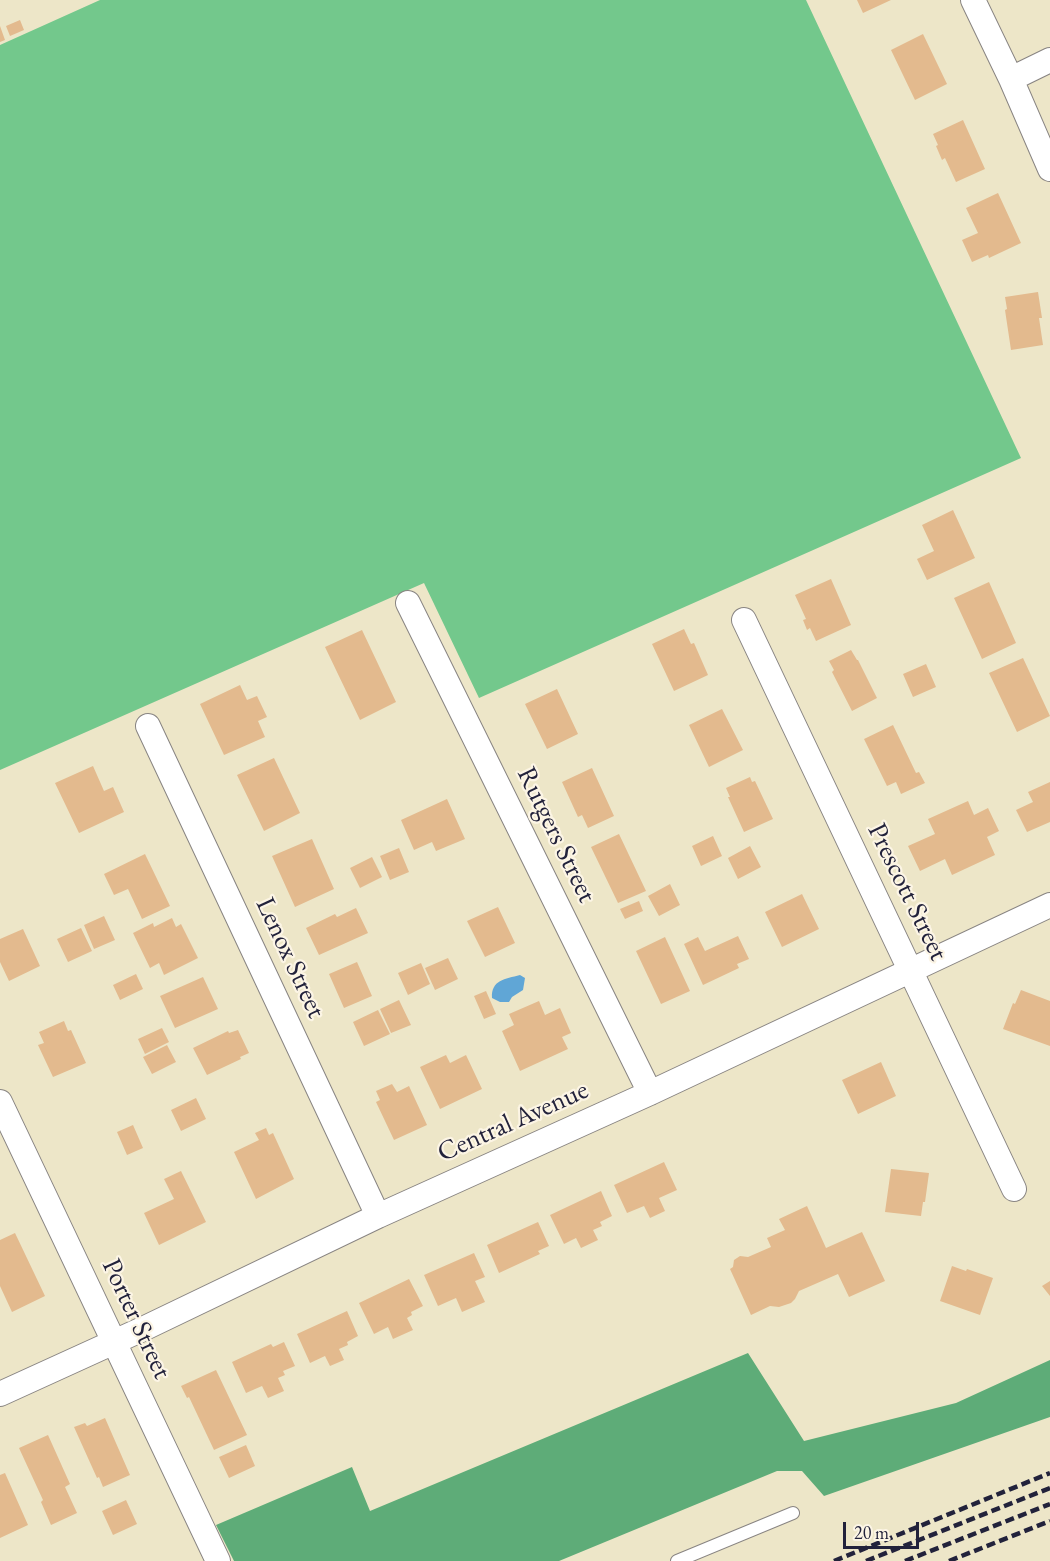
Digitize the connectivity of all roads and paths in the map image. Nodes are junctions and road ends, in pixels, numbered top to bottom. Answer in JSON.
{"nodes":[{"id":1,"x":973,"y":0,"type":"edge"},
{"id":2,"x":1050,"y":60,"type":"edge"},
{"id":3,"x":1011,"y":79,"type":"junction"},
{"id":4,"x":1050,"y":169,"type":"edge"},
{"id":5,"x":408,"y":603,"type":"dead end"},
{"id":6,"x":744,"y":620,"type":"dead end"},
{"id":7,"x":148,"y":726,"type":"dead end"},
{"id":8,"x":1050,"y":905,"type":"edge"},
{"id":9,"x":911,"y":969,"type":"junction"},
{"id":10,"x":650,"y":1093,"type":"junction"},
{"id":11,"x":0,"y":1102,"type":"edge"},
{"id":12,"x":1014,"y":1189,"type":"dead end"},
{"id":13,"x":378,"y":1216,"type":"junction"},
{"id":14,"x":114,"y":1342,"type":"junction"},
{"id":15,"x":0,"y":1394,"type":"edge"},
{"id":16,"x":793,"y":1513,"type":"dead end"},
{"id":17,"x":218,"y":1561,"type":"edge"},
{"id":18,"x":677,"y":1561,"type":"edge"}],
"edges":[{"from":1,"to":3,"type":"street"},
{"from":2,"to":3,"type":"street"},
{"from":3,"to":4,"type":"street"},
{"from":5,"to":10,"type":"street","name":"Rutgers Street"},
{"from":6,"to":9,"type":"street","name":"Prescott Street"},
{"from":7,"to":13,"type":"street","name":"Lenox Street"},
{"from":8,"to":9,"type":"street","name":"Central Avenue"},
{"from":9,"to":10,"type":"street","name":"Central Avenue"},
{"from":9,"to":12,"type":"street","name":"Prescott Street"},
{"from":10,"to":13,"type":"street","name":"Central Avenue"},
{"from":11,"to":14,"type":"street","name":"Porter Street"},
{"from":13,"to":14,"type":"street","name":"Central Avenue"},
{"from":14,"to":15,"type":"street","name":"Central Avenue"},
{"from":14,"to":17,"type":"street","name":"Porter Street"},
{"from":16,"to":18,"type":"lane"}]}
